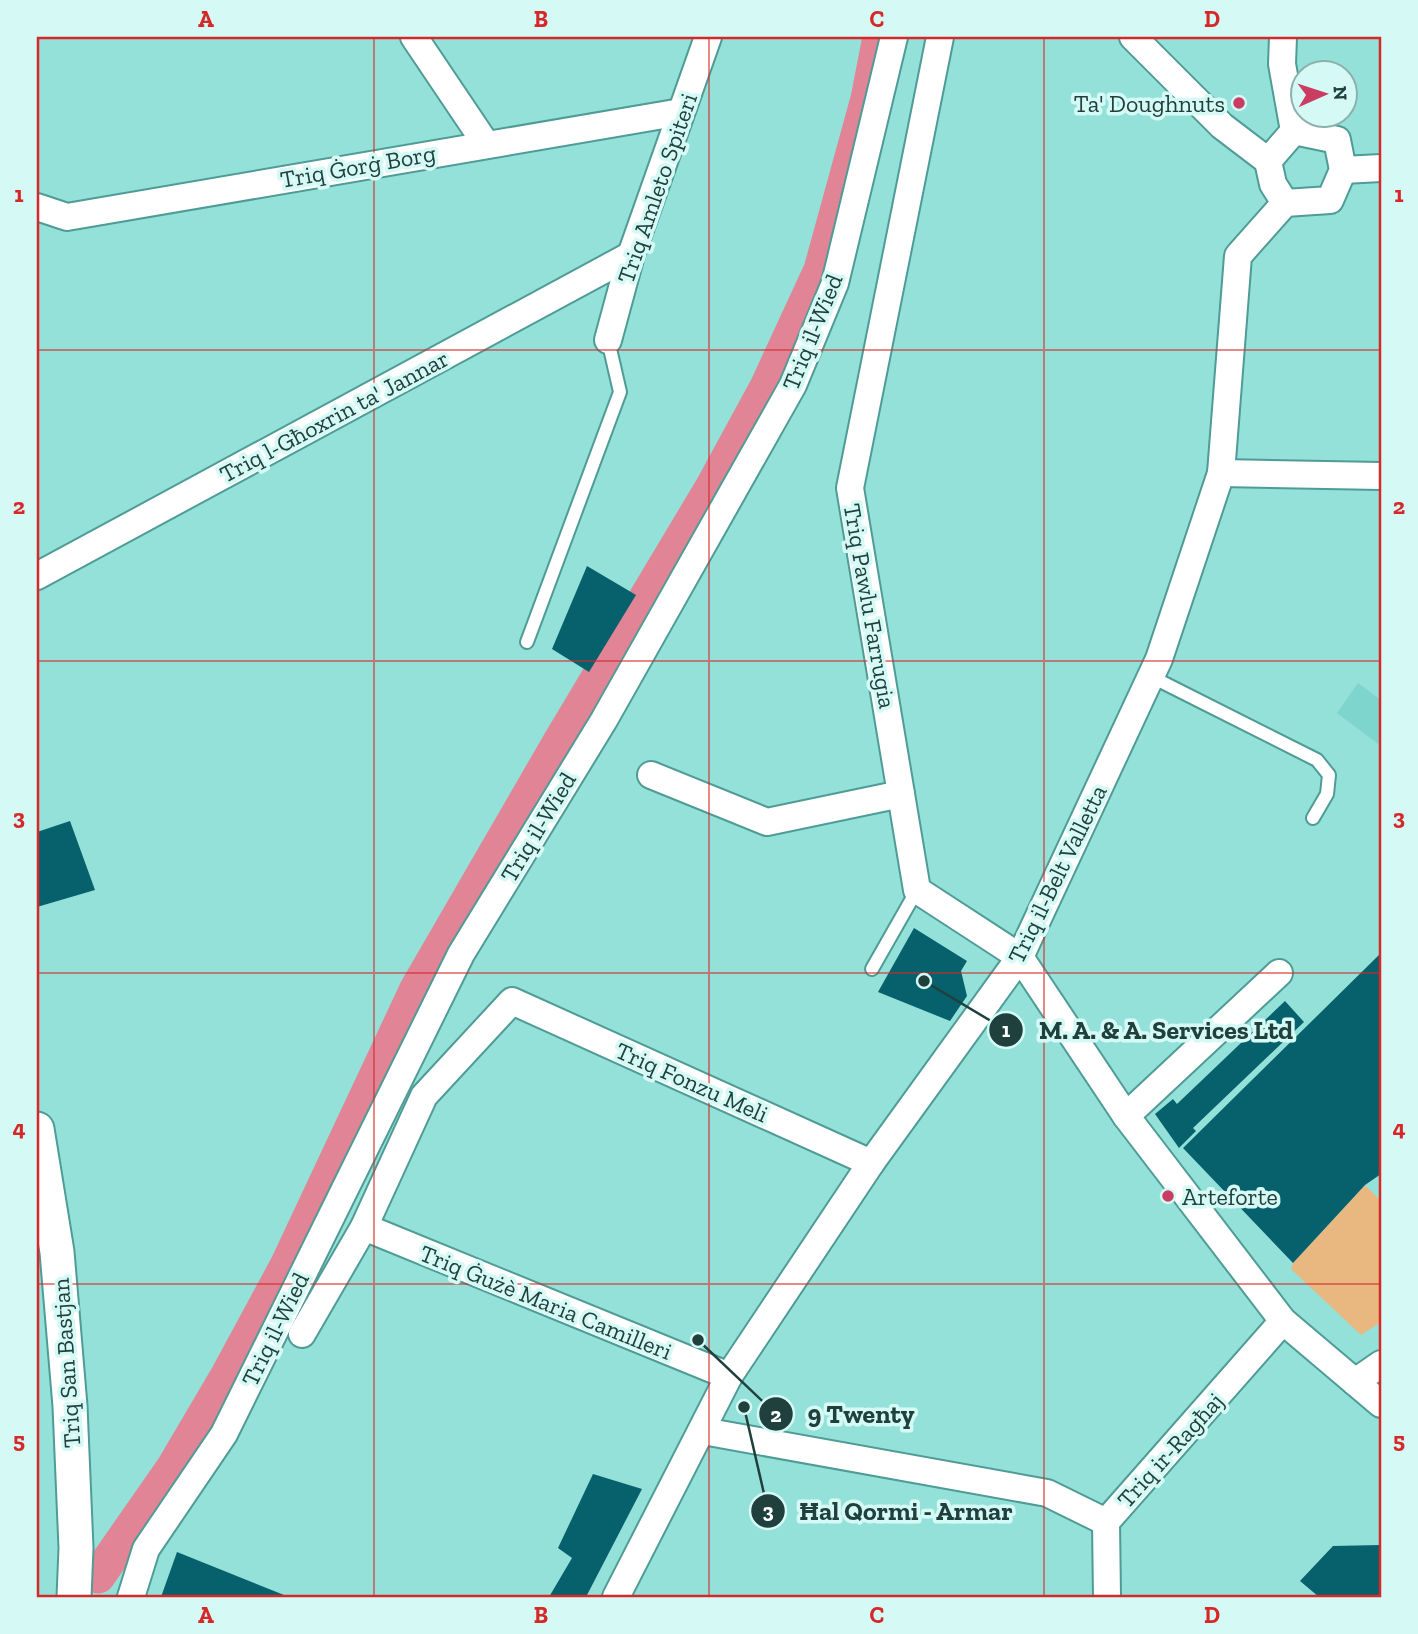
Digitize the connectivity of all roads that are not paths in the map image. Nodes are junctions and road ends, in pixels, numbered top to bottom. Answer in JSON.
{"nodes":[{"id":1,"x":414,"y":37,"type":"edge"},
{"id":2,"x":708,"y":37,"type":"edge"},
{"id":3,"x":894,"y":37,"type":"edge"},
{"id":4,"x":940,"y":37,"type":"edge"},
{"id":5,"x":1133,"y":37,"type":"edge"},
{"id":6,"x":1283,"y":37,"type":"edge"},
{"id":7,"x":681,"y":112,"type":"junction"},
{"id":8,"x":1294,"y":131,"type":"junction"},
{"id":9,"x":486,"y":145,"type":"junction"},
{"id":10,"x":1268,"y":161,"type":"junction"},
{"id":11,"x":1381,"y":168,"type":"edge"},
{"id":12,"x":1342,"y":170,"type":"junction"},
{"id":13,"x":1285,"y":203,"type":"junction"},
{"id":14,"x":37,"y":207,"type":"edge"},
{"id":15,"x":631,"y":255,"type":"junction"},
{"id":16,"x":608,"y":340,"type":"joint"},
{"id":17,"x":1221,"y":473,"type":"junction"},
{"id":18,"x":1381,"y":476,"type":"edge"},
{"id":19,"x":37,"y":576,"type":"edge"},
{"id":20,"x":527,"y":642,"type":"dead end"},
{"id":21,"x":1152,"y":677,"type":"junction"},
{"id":22,"x":651,"y":775,"type":"dead end"},
{"id":23,"x":901,"y":794,"type":"junction"},
{"id":24,"x":1313,"y":818,"type":"dead end"},
{"id":25,"x":917,"y":890,"type":"junction"},
{"id":26,"x":1020,"y":957,"type":"junction"},
{"id":27,"x":872,"y":969,"type":"dead end"},
{"id":28,"x":1279,"y":973,"type":"dead end"},
{"id":29,"x":1126,"y":1116,"type":"junction"},
{"id":30,"x":37,"y":1129,"type":"edge"},
{"id":31,"x":871,"y":1163,"type":"junction"},
{"id":32,"x":364,"y":1227,"type":"junction"},
{"id":33,"x":1283,"y":1321,"type":"junction"},
{"id":34,"x":302,"y":1334,"type":"dead end"},
{"id":35,"x":1381,"y":1364,"type":"edge"},
{"id":36,"x":729,"y":1376,"type":"junction"},
{"id":37,"x":1355,"y":1382,"type":"junction"},
{"id":38,"x":1381,"y":1404,"type":"edge"},
{"id":39,"x":703,"y":1432,"type":"junction"},
{"id":40,"x":1106,"y":1522,"type":"junction"},
{"id":41,"x":74,"y":1597,"type":"edge"},
{"id":42,"x":131,"y":1597,"type":"edge"},
{"id":43,"x":616,"y":1597,"type":"edge"},
{"id":44,"x":1107,"y":1597,"type":"edge"}],
"edges":[{"from":1,"to":9,"type":"street"},
{"from":2,"to":7,"type":"street","name":"Triq Amleto Spiteri"},
{"from":3,"to":42,"type":"street","name":"Triq il-Wied"},
{"from":4,"to":23,"type":"street","name":"Triq Pawlu Farrugia"},
{"from":5,"to":10,"type":"street"},
{"from":6,"to":8,"type":"street"},
{"from":7,"to":9,"type":"street","name":"Triq Ġorġ Borg"},
{"from":7,"to":15,"type":"street","name":"Triq Amleto Spiteri"},
{"from":8,"to":10,"type":"street"},
{"from":8,"to":12,"type":"street"},
{"from":9,"to":14,"type":"street","name":"Triq Ġorġ Borg"},
{"from":10,"to":13,"type":"street"},
{"from":11,"to":12,"type":"street"},
{"from":12,"to":13,"type":"street"},
{"from":13,"to":17,"type":"street","name":"Triq il-Belt Valletta"},
{"from":15,"to":16,"type":"street","name":"Triq Amleto Spiteri"},
{"from":15,"to":19,"type":"street","name":"Triq l-Għoxrin ta' Jannar"},
{"from":16,"to":20,"type":"lane"},
{"from":17,"to":18,"type":"street"},
{"from":17,"to":21,"type":"street","name":"Triq il-Belt Valletta"},
{"from":21,"to":24,"type":"lane"},
{"from":21,"to":26,"type":"street","name":"Triq il-Belt Valletta"},
{"from":22,"to":23,"type":"street"},
{"from":23,"to":25,"type":"street","name":"Triq Pawlu Farrugia"},
{"from":25,"to":26,"type":"street"},
{"from":25,"to":27,"type":"lane"},
{"from":26,"to":29,"type":"street"},
{"from":26,"to":31,"type":"street","name":"Triq il-Belt Valletta"},
{"from":28,"to":29,"type":"street"},
{"from":29,"to":33,"type":"street"},
{"from":30,"to":41,"type":"street","name":"Triq San Bastjan"},
{"from":31,"to":32,"type":"street","name":"Triq Fonzu Meli"},
{"from":31,"to":36,"type":"street","name":"Triq il-Belt Valletta"},
{"from":32,"to":34,"type":"street"},
{"from":32,"to":36,"type":"street","name":"Triq Ġużè Maria Camilleri"},
{"from":33,"to":37,"type":"street"},
{"from":33,"to":40,"type":"street","name":"Triq ir-Ragħaj"},
{"from":35,"to":37,"type":"street"},
{"from":36,"to":39,"type":"street","name":"Triq il-Belt Valletta"},
{"from":37,"to":38,"type":"street"},
{"from":39,"to":40,"type":"street"},
{"from":39,"to":43,"type":"street","name":"Triq il-Belt Valletta"},
{"from":40,"to":44,"type":"street","name":"Triq ir-Ragħaj"}]}
